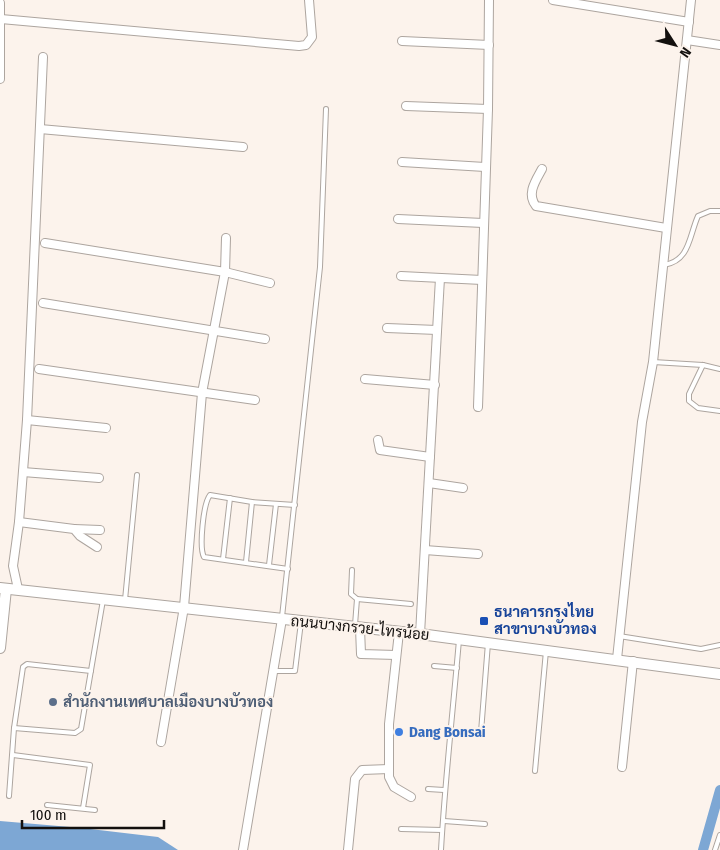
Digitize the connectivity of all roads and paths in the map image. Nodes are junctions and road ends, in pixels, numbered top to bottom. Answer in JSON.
{"nodes":[{"id":1,"x":309,"y":0,"type":"edge"},
{"id":2,"x":489,"y":0,"type":"edge"},
{"id":3,"x":553,"y":0,"type":"edge"},
{"id":4,"x":691,"y":0,"type":"edge"},
{"id":5,"x":0,"y":3,"type":"edge"},
{"id":6,"x":1,"y":19,"type":"edge"},
{"id":7,"x":689,"y":22,"type":"junction"},
{"id":8,"x":687,"y":40,"type":"junction"},
{"id":9,"x":402,"y":42,"type":"dead end"},
{"id":10,"x":489,"y":45,"type":"junction"},
{"id":11,"x":720,"y":45,"type":"edge"},
{"id":12,"x":1,"y":54,"type":"edge"},
{"id":13,"x":43,"y":57,"type":"dead end"},
{"id":14,"x":0,"y":79,"type":"edge"},
{"id":15,"x":406,"y":106,"type":"dead end"},
{"id":16,"x":326,"y":109,"type":"dead end"},
{"id":17,"x":488,"y":109,"type":"junction"},
{"id":18,"x":40,"y":129,"type":"junction"},
{"id":19,"x":243,"y":147,"type":"dead end"},
{"id":20,"x":402,"y":162,"type":"dead end"},
{"id":21,"x":485,"y":167,"type":"junction"},
{"id":22,"x":542,"y":169,"type":"dead end"},
{"id":23,"x":720,"y":211,"type":"edge"},
{"id":24,"x":398,"y":220,"type":"dead end"},
{"id":25,"x":483,"y":223,"type":"junction"},
{"id":26,"x":666,"y":228,"type":"junction"},
{"id":27,"x":226,"y":238,"type":"dead end"},
{"id":28,"x":45,"y":243,"type":"dead end"},
{"id":29,"x":663,"y":265,"type":"junction"},
{"id":30,"x":225,"y":272,"type":"junction"},
{"id":31,"x":401,"y":276,"type":"dead end"},
{"id":32,"x":440,"y":278,"type":"junction"},
{"id":33,"x":482,"y":280,"type":"junction"},
{"id":34,"x":270,"y":283,"type":"dead end"},
{"id":35,"x":43,"y":303,"type":"dead end"},
{"id":36,"x":387,"y":328,"type":"dead end"},
{"id":37,"x":214,"y":330,"type":"junction"},
{"id":38,"x":438,"y":330,"type":"junction"},
{"id":39,"x":265,"y":339,"type":"dead end"},
{"id":40,"x":653,"y":362,"type":"junction"},
{"id":41,"x":703,"y":365,"type":"junction"},
{"id":42,"x":39,"y":369,"type":"dead end"},
{"id":43,"x":720,"y":369,"type":"edge"},
{"id":44,"x":364,"y":379,"type":"dead end"},
{"id":45,"x":434,"y":385,"type":"junction"},
{"id":46,"x":202,"y":393,"type":"junction"},
{"id":47,"x":256,"y":400,"type":"dead end"},
{"id":48,"x":478,"y":407,"type":"dead end"},
{"id":49,"x":720,"y":411,"type":"edge"},
{"id":50,"x":27,"y":420,"type":"junction"},
{"id":51,"x":106,"y":428,"type":"dead end"},
{"id":52,"x":378,"y":440,"type":"dead end"},
{"id":53,"x":430,"y":457,"type":"junction"},
{"id":54,"x":23,"y":472,"type":"junction"},
{"id":55,"x":137,"y":475,"type":"dead end"},
{"id":56,"x":98,"y":478,"type":"dead end"},
{"id":57,"x":429,"y":483,"type":"junction"},
{"id":58,"x":463,"y":488,"type":"dead end"},
{"id":59,"x":230,"y":498,"type":"junction"},
{"id":60,"x":252,"y":502,"type":"junction"},
{"id":61,"x":276,"y":504,"type":"junction"},
{"id":62,"x":295,"y":505,"type":"junction"},
{"id":63,"x":19,"y":522,"type":"junction"},
{"id":64,"x":74,"y":529,"type":"junction"},
{"id":65,"x":100,"y":530,"type":"dead end"},
{"id":66,"x":97,"y":547,"type":"dead end"},
{"id":67,"x":425,"y":550,"type":"junction"},
{"id":68,"x":478,"y":554,"type":"dead end"},
{"id":69,"x":223,"y":559,"type":"junction"},
{"id":70,"x":246,"y":562,"type":"junction"},
{"id":71,"x":269,"y":565,"type":"junction"},
{"id":72,"x":288,"y":569,"type":"junction"},
{"id":73,"x":352,"y":570,"type":"dead end"},
{"id":74,"x":3,"y":588,"type":"edge"},
{"id":75,"x":18,"y":589,"type":"junction"},
{"id":76,"x":357,"y":599,"type":"junction"},
{"id":77,"x":103,"y":600,"type":"junction"},
{"id":78,"x":124,"y":602,"type":"junction"},
{"id":79,"x":411,"y":604,"type":"dead end"},
{"id":80,"x":184,"y":607,"type":"junction"},
{"id":81,"x":282,"y":619,"type":"junction"},
{"id":82,"x":301,"y":622,"type":"junction"},
{"id":83,"x":357,"y":628,"type":"junction"},
{"id":84,"x":399,"y":632,"type":"junction"},
{"id":85,"x":420,"y":634,"type":"junction"},
{"id":86,"x":620,"y":636,"type":"junction"},
{"id":87,"x":459,"y":640,"type":"junction"},
{"id":88,"x":488,"y":643,"type":"junction"},
{"id":89,"x":720,"y":645,"type":"edge"},
{"id":90,"x":0,"y":648,"type":"edge"},
{"id":91,"x":546,"y":651,"type":"junction"},
{"id":92,"x":396,"y":655,"type":"junction"},
{"id":93,"x":617,"y":659,"type":"junction"},
{"id":94,"x":632,"y":661,"type":"junction"},
{"id":95,"x":434,"y":666,"type":"dead end"},
{"id":96,"x":457,"y":668,"type":"junction"},
{"id":97,"x":91,"y":671,"type":"junction"},
{"id":98,"x":273,"y":671,"type":"junction"},
{"id":99,"x":720,"y":674,"type":"edge"},
{"id":100,"x":14,"y":728,"type":"junction"},
{"id":101,"x":451,"y":731,"type":"junction"},
{"id":102,"x":161,"y":742,"type":"dead end"},
{"id":103,"x":13,"y":755,"type":"junction"},
{"id":104,"x":622,"y":768,"type":"dead end"},
{"id":105,"x":389,"y":769,"type":"junction"},
{"id":106,"x":536,"y":771,"type":"dead end"},
{"id":107,"x":428,"y":789,"type":"dead end"},
{"id":108,"x":444,"y":790,"type":"junction"},
{"id":109,"x":9,"y":796,"type":"dead end"},
{"id":110,"x":411,"y":798,"type":"dead end"},
{"id":111,"x":47,"y":806,"type":"dead end"},
{"id":112,"x":83,"y":808,"type":"junction"},
{"id":113,"x":95,"y":810,"type":"dead end"},
{"id":114,"x":444,"y":821,"type":"junction"},
{"id":115,"x":485,"y":824,"type":"dead end"},
{"id":116,"x":401,"y":829,"type":"dead end"},
{"id":117,"x":442,"y":830,"type":"junction"},
{"id":118,"x":720,"y":835,"type":"edge"},
{"id":119,"x":243,"y":850,"type":"edge"},
{"id":120,"x":348,"y":850,"type":"edge"},
{"id":121,"x":441,"y":850,"type":"edge"},
{"id":122,"x":715,"y":850,"type":"edge"}],
"edges":[{"from":1,"to":6,"type":"street"},
{"from":2,"to":10,"type":"street"},
{"from":3,"to":7,"type":"street"},
{"from":4,"to":7,"type":"street"},
{"from":5,"to":6,"type":"street"},
{"from":6,"to":12,"type":"street"},
{"from":7,"to":8,"type":"street"},
{"from":8,"to":11,"type":"street"},
{"from":8,"to":26,"type":"street"},
{"from":9,"to":10,"type":"street"},
{"from":10,"to":17,"type":"street"},
{"from":12,"to":14,"type":"street"},
{"from":13,"to":18,"type":"street"},
{"from":15,"to":17,"type":"street"},
{"from":16,"to":62,"type":"lane"},
{"from":17,"to":21,"type":"street"},
{"from":18,"to":19,"type":"street"},
{"from":18,"to":50,"type":"street"},
{"from":20,"to":21,"type":"street"},
{"from":21,"to":25,"type":"street"},
{"from":22,"to":26,"type":"street"},
{"from":23,"to":29,"type":"lane"},
{"from":24,"to":25,"type":"street"},
{"from":25,"to":33,"type":"street"},
{"from":26,"to":29,"type":"street"},
{"from":27,"to":30,"type":"street"},
{"from":28,"to":30,"type":"street"},
{"from":29,"to":40,"type":"street"},
{"from":30,"to":34,"type":"street"},
{"from":30,"to":37,"type":"street"},
{"from":31,"to":32,"type":"street"},
{"from":32,"to":33,"type":"street"},
{"from":32,"to":38,"type":"street"},
{"from":33,"to":48,"type":"street"},
{"from":35,"to":37,"type":"street"},
{"from":36,"to":38,"type":"street"},
{"from":37,"to":39,"type":"street"},
{"from":37,"to":46,"type":"street"},
{"from":38,"to":45,"type":"street"},
{"from":40,"to":41,"type":"lane"},
{"from":40,"to":86,"type":"street"},
{"from":41,"to":43,"type":"lane"},
{"from":41,"to":49,"type":"lane"},
{"from":42,"to":46,"type":"street"},
{"from":44,"to":45,"type":"street"},
{"from":45,"to":53,"type":"street"},
{"from":46,"to":47,"type":"street"},
{"from":46,"to":80,"type":"street"},
{"from":50,"to":51,"type":"street"},
{"from":50,"to":54,"type":"street"},
{"from":52,"to":53,"type":"street"},
{"from":53,"to":57,"type":"street"},
{"from":54,"to":56,"type":"street"},
{"from":54,"to":63,"type":"street"},
{"from":55,"to":78,"type":"lane"},
{"from":57,"to":58,"type":"street"},
{"from":57,"to":67,"type":"street"},
{"from":59,"to":60,"type":"lane"},
{"from":59,"to":69,"type":"lane"},
{"from":59,"to":69,"type":"lane"},
{"from":60,"to":61,"type":"lane"},
{"from":60,"to":70,"type":"lane"},
{"from":61,"to":62,"type":"lane"},
{"from":61,"to":71,"type":"lane"},
{"from":62,"to":72,"type":"lane"},
{"from":63,"to":64,"type":"street"},
{"from":63,"to":75,"type":"street"},
{"from":64,"to":65,"type":"street"},
{"from":64,"to":66,"type":"street"},
{"from":67,"to":68,"type":"street"},
{"from":67,"to":85,"type":"street"},
{"from":69,"to":70,"type":"lane"},
{"from":70,"to":71,"type":"lane"},
{"from":71,"to":72,"type":"lane"},
{"from":72,"to":81,"type":"lane"},
{"from":73,"to":76,"type":"lane"},
{"from":74,"to":75,"type":"main road","name":"ถนนบางกรวย-ไทรน้อย"},
{"from":74,"to":90,"type":"main road"},
{"from":75,"to":77,"type":"main road","name":"ถนนบางกรวย-ไทรน้อย"},
{"from":76,"to":79,"type":"lane"},
{"from":76,"to":83,"type":"lane"},
{"from":77,"to":78,"type":"main road","name":"ถนนบางกรวย-ไทรน้อย"},
{"from":77,"to":97,"type":"lane"},
{"from":78,"to":80,"type":"main road","name":"ถนนบางกรวย-ไทรน้อย"},
{"from":80,"to":81,"type":"main road","name":"ถนนบางกรวย-ไทรน้อย"},
{"from":80,"to":102,"type":"street"},
{"from":81,"to":82,"type":"main road","name":"ถนนบางกรวย-ไทรน้อย"},
{"from":81,"to":98,"type":"street"},
{"from":82,"to":83,"type":"main road","name":"ถนนบางกรวย-ไทรน้อย"},
{"from":82,"to":98,"type":"lane"},
{"from":83,"to":84,"type":"main road","name":"ถนนบางกรวย-ไทรน้อย"},
{"from":83,"to":92,"type":"street"},
{"from":84,"to":85,"type":"main road","name":"ถนนบางกรวย-ไทรน้อย"},
{"from":84,"to":92,"type":"street"},
{"from":85,"to":87,"type":"main road","name":"ถนนบางกรวย-ไทรน้อย"},
{"from":86,"to":89,"type":"lane"},
{"from":86,"to":93,"type":"street"},
{"from":87,"to":88,"type":"main road","name":"ถนนบางกรวย-ไทรน้อย"},
{"from":87,"to":96,"type":"lane"},
{"from":88,"to":91,"type":"main road","name":"ถนนบางกรวย-ไทรน้อย"},
{"from":88,"to":101,"type":"lane"},
{"from":91,"to":93,"type":"main road","name":"ถนนบางกรวย-ไทรน้อย"},
{"from":91,"to":106,"type":"lane"},
{"from":92,"to":105,"type":"street"},
{"from":93,"to":94,"type":"main road","name":"ถนนบางกรวย-ไทรน้อย"},
{"from":94,"to":99,"type":"main road","name":"ถนนบางกรวย-ไทรน้อย"},
{"from":94,"to":104,"type":"street"},
{"from":95,"to":96,"type":"lane"},
{"from":96,"to":101,"type":"lane"},
{"from":97,"to":100,"type":"lane"},
{"from":97,"to":100,"type":"lane"},
{"from":98,"to":119,"type":"street"},
{"from":100,"to":103,"type":"lane"},
{"from":101,"to":108,"type":"lane"},
{"from":103,"to":109,"type":"lane"},
{"from":103,"to":112,"type":"lane"},
{"from":105,"to":110,"type":"street"},
{"from":105,"to":120,"type":"street"},
{"from":107,"to":108,"type":"lane"},
{"from":108,"to":114,"type":"lane"},
{"from":111,"to":112,"type":"lane"},
{"from":112,"to":113,"type":"lane"},
{"from":114,"to":115,"type":"lane"},
{"from":114,"to":117,"type":"lane"},
{"from":116,"to":117,"type":"lane"},
{"from":117,"to":121,"type":"lane"},
{"from":118,"to":122,"type":"lane"}]}
